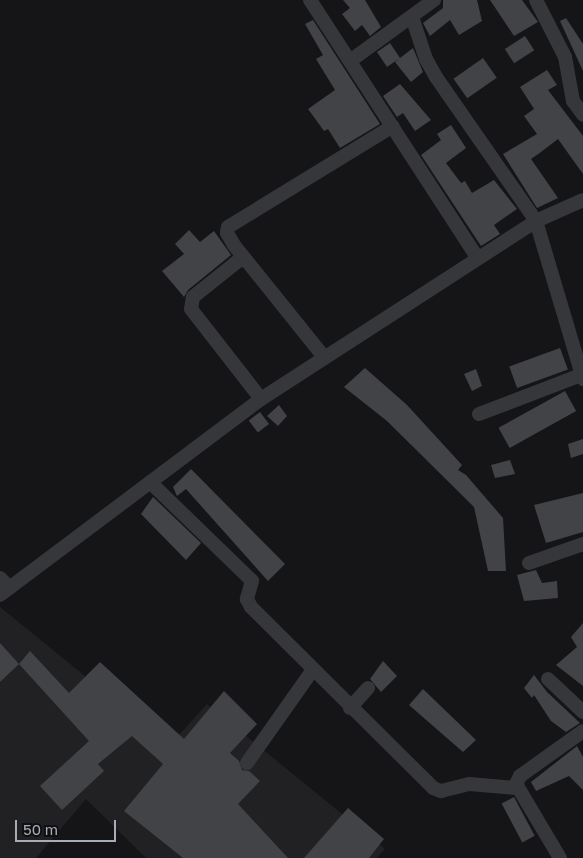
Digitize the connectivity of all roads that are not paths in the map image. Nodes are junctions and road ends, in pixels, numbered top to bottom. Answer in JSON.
{"nodes":[{"id":1,"x":310,"y":0,"type":"edge"},
{"id":2,"x":434,"y":0,"type":"edge"},
{"id":3,"x":536,"y":0,"type":"edge"},
{"id":4,"x":412,"y":17,"type":"junction"},
{"id":5,"x":350,"y":61,"type":"junction"},
{"id":6,"x":583,"y":115,"type":"edge"},
{"id":7,"x":393,"y":126,"type":"junction"},
{"id":8,"x":583,"y":200,"type":"edge"},
{"id":9,"x":536,"y":221,"type":"junction"},
{"id":10,"x":477,"y":257,"type":"junction"},
{"id":11,"x":246,"y":259,"type":"junction"},
{"id":12,"x":324,"y":357,"type":"junction"},
{"id":13,"x":582,"y":377,"type":"edge"},
{"id":14,"x":261,"y":399,"type":"junction"},
{"id":15,"x":479,"y":414,"type":"dead end"},
{"id":16,"x":150,"y":482,"type":"junction"},
{"id":17,"x":583,"y":544,"type":"edge"},
{"id":18,"x":530,"y":562,"type":"dead end"},
{"id":19,"x":3,"y":587,"type":"edge"},
{"id":20,"x":312,"y":672,"type":"junction"},
{"id":21,"x":548,"y":679,"type":"dead end"},
{"id":22,"x":368,"y":688,"type":"dead end"},
{"id":23,"x":350,"y":708,"type":"junction"},
{"id":24,"x":583,"y":712,"type":"edge"},
{"id":25,"x":583,"y":731,"type":"edge"},
{"id":26,"x":247,"y":764,"type":"dead end"},
{"id":27,"x":517,"y":788,"type":"junction"},
{"id":28,"x":560,"y":858,"type":"edge"}],
"edges":[{"from":1,"to":5,"type":"street"},
{"from":2,"to":4,"type":"street"},
{"from":3,"to":6,"type":"street"},
{"from":4,"to":5,"type":"street"},
{"from":4,"to":9,"type":"street"},
{"from":5,"to":7,"type":"street"},
{"from":7,"to":10,"type":"street"},
{"from":7,"to":11,"type":"street"},
{"from":8,"to":9,"type":"street"},
{"from":9,"to":10,"type":"street"},
{"from":9,"to":13,"type":"street"},
{"from":10,"to":12,"type":"street"},
{"from":11,"to":12,"type":"street"},
{"from":11,"to":14,"type":"street"},
{"from":12,"to":14,"type":"street"},
{"from":13,"to":15,"type":"street"},
{"from":14,"to":16,"type":"street"},
{"from":16,"to":19,"type":"street"},
{"from":16,"to":20,"type":"street"},
{"from":17,"to":18,"type":"street"},
{"from":20,"to":23,"type":"street"},
{"from":20,"to":26,"type":"street"},
{"from":21,"to":24,"type":"street"},
{"from":22,"to":23,"type":"street"},
{"from":23,"to":27,"type":"street"},
{"from":25,"to":27,"type":"street"},
{"from":27,"to":28,"type":"street"}]}
